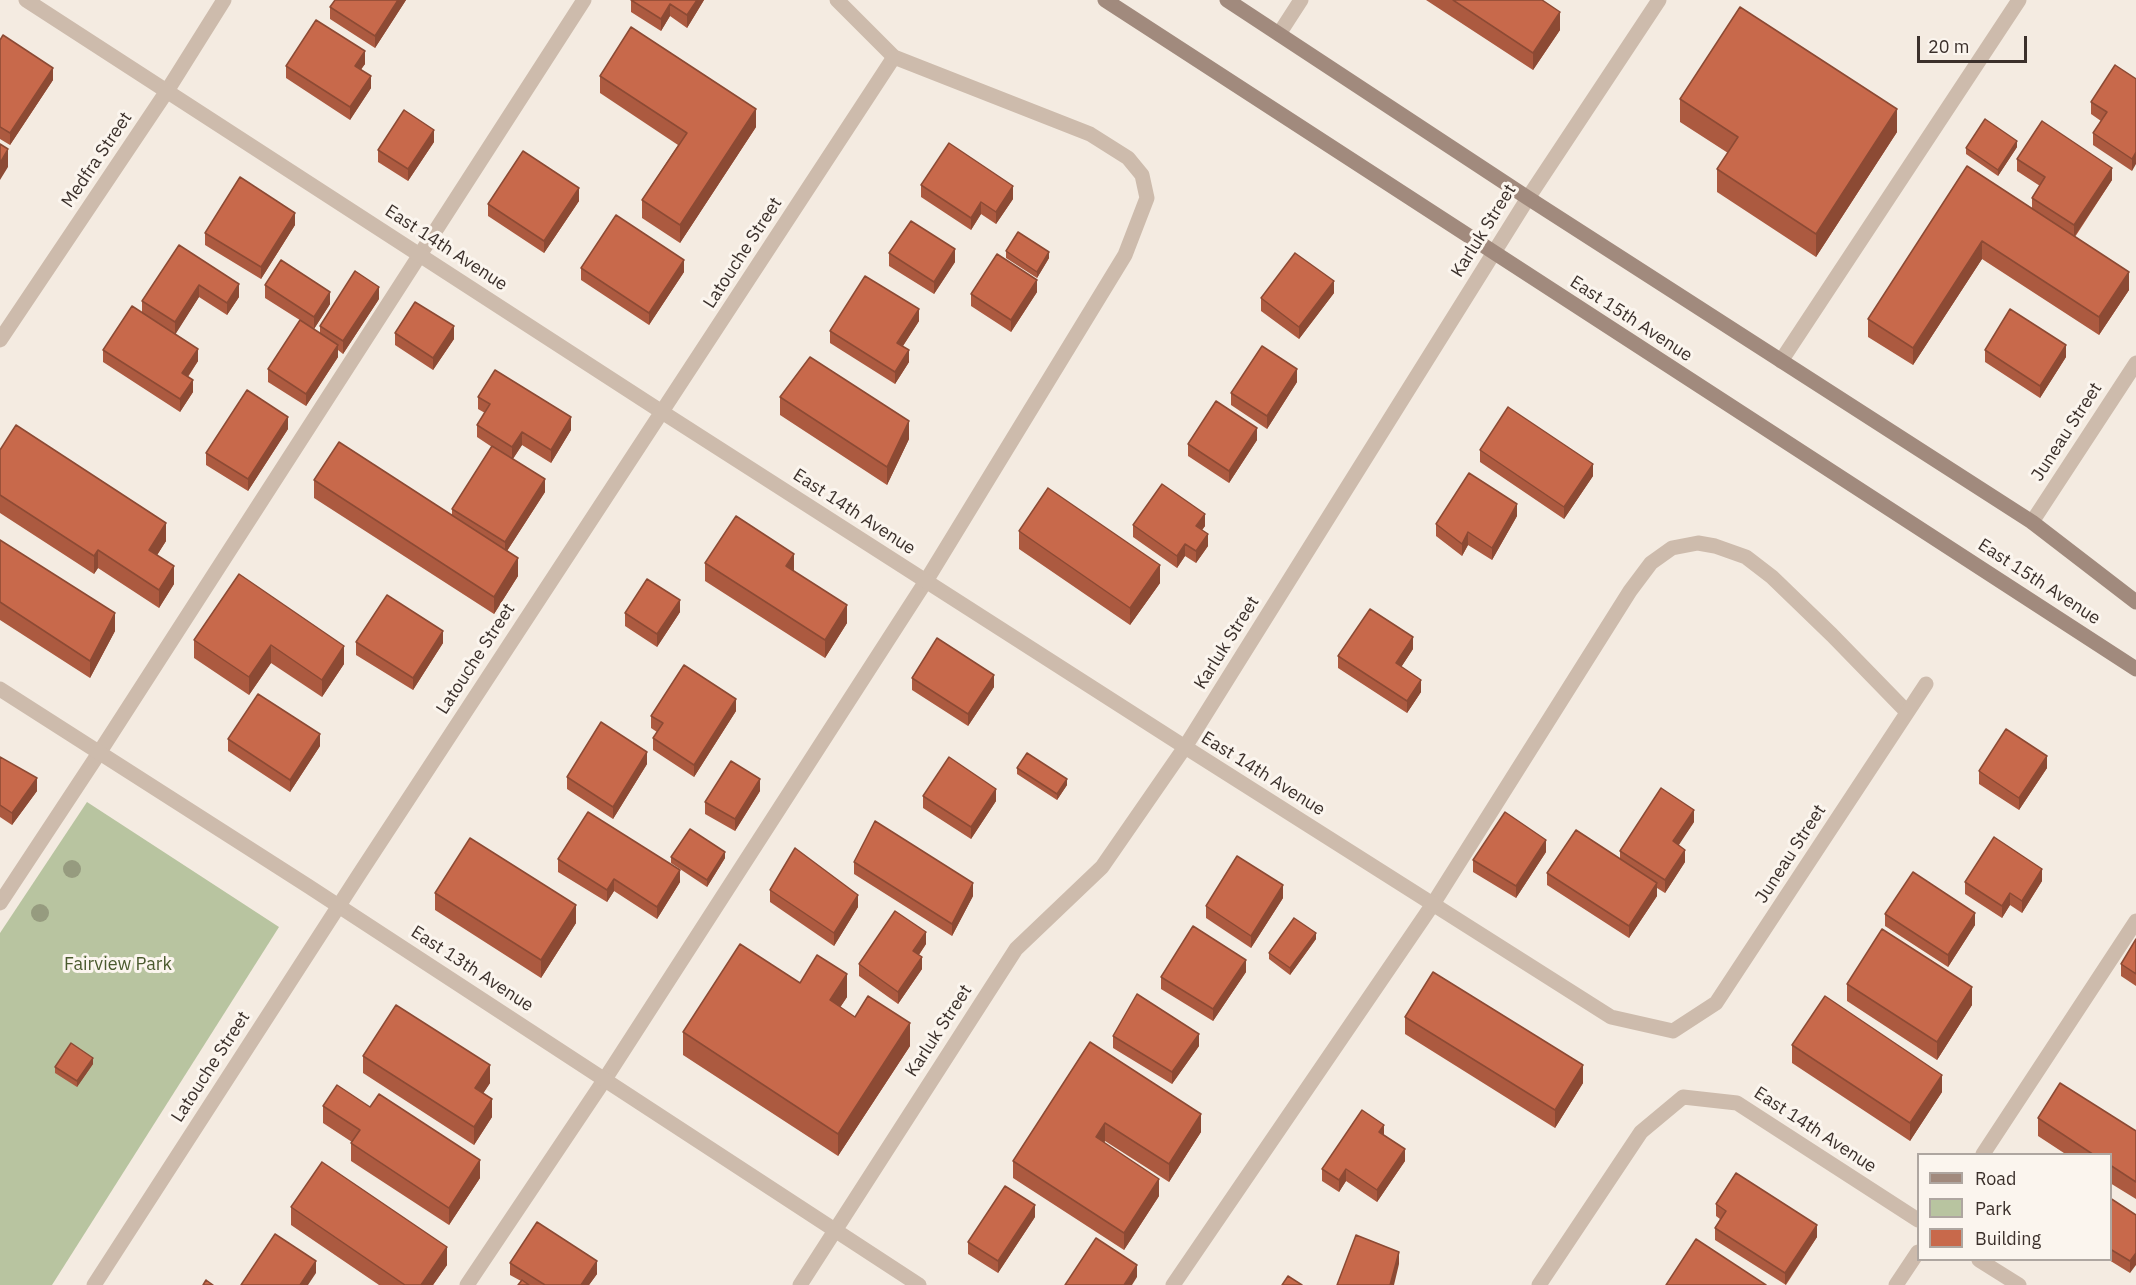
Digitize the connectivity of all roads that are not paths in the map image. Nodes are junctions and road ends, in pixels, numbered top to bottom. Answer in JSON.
{"nodes":[{"id":1,"x":26,"y":0,"type":"edge"},
{"id":2,"x":224,"y":0,"type":"edge"},
{"id":3,"x":584,"y":0,"type":"edge"},
{"id":4,"x":837,"y":0,"type":"edge"},
{"id":5,"x":1105,"y":0,"type":"edge"},
{"id":6,"x":1227,"y":0,"type":"edge"},
{"id":7,"x":1301,"y":0,"type":"edge"},
{"id":8,"x":1659,"y":0,"type":"edge"},
{"id":9,"x":2019,"y":0,"type":"edge"},
{"id":10,"x":1279,"y":34,"type":"junction"},
{"id":11,"x":894,"y":57,"type":"junction"},
{"id":12,"x":167,"y":91,"type":"junction"},
{"id":13,"x":1528,"y":198,"type":"junction"},
{"id":14,"x":1494,"y":253,"type":"junction"},
{"id":15,"x":420,"y":255,"type":"junction"},
{"id":16,"x":0,"y":340,"type":"edge"},
{"id":17,"x":1781,"y":361,"type":"junction"},
{"id":18,"x":2136,"y":363,"type":"edge"},
{"id":19,"x":662,"y":412,"type":"junction"},
{"id":20,"x":2032,"y":522,"type":"junction"},
{"id":21,"x":926,"y":581,"type":"junction"},
{"id":22,"x":2136,"y":602,"type":"edge"},
{"id":23,"x":2136,"y":669,"type":"edge"},
{"id":24,"x":1926,"y":684,"type":"dead end"},
{"id":25,"x":0,"y":689,"type":"edge"},
{"id":26,"x":1907,"y":712,"type":"junction"},
{"id":27,"x":1185,"y":747,"type":"junction"},
{"id":28,"x":99,"y":753,"type":"junction"},
{"id":29,"x":0,"y":903,"type":"edge"},
{"id":30,"x":1433,"y":904,"type":"junction"},
{"id":31,"x":338,"y":905,"type":"junction"},
{"id":32,"x":2136,"y":921,"type":"edge"},
{"id":33,"x":1673,"y":1031,"type":"joint"},
{"id":34,"x":605,"y":1079,"type":"junction"},
{"id":35,"x":1984,"y":1153,"type":"edge"},
{"id":36,"x":1917,"y":1219,"type":"edge"},
{"id":37,"x":835,"y":1229,"type":"junction"},
{"id":38,"x":1917,"y":1254,"type":"edge"},
{"id":39,"x":1981,"y":1261,"type":"edge"},
{"id":40,"x":94,"y":1285,"type":"edge"},
{"id":41,"x":467,"y":1285,"type":"edge"},
{"id":42,"x":800,"y":1285,"type":"edge"},
{"id":43,"x":919,"y":1285,"type":"edge"},
{"id":44,"x":1173,"y":1285,"type":"edge"},
{"id":45,"x":1539,"y":1285,"type":"edge"},
{"id":46,"x":1896,"y":1285,"type":"edge"},
{"id":47,"x":2019,"y":1285,"type":"edge"}],
"edges":[{"from":1,"to":12,"type":"street","name":"East 14th Avenue"},
{"from":2,"to":12,"type":"street","name":"Medfra Street"},
{"from":3,"to":15,"type":"street"},
{"from":4,"to":11,"type":"street"},
{"from":5,"to":14,"type":"main road","name":"East 15th Avenue"},
{"from":6,"to":10,"type":"main road"},
{"from":7,"to":10,"type":"street"},
{"from":8,"to":13,"type":"street","name":"Karluk Street"},
{"from":9,"to":17,"type":"street"},
{"from":10,"to":13,"type":"main road"},
{"from":11,"to":19,"type":"street","name":"Latouche Street"},
{"from":11,"to":21,"type":"street"},
{"from":12,"to":15,"type":"street","name":"East 14th Avenue"},
{"from":12,"to":16,"type":"street","name":"Medfra Street"},
{"from":13,"to":14,"type":"street","name":"Karluk Street"},
{"from":13,"to":17,"type":"main road"},
{"from":14,"to":23,"type":"main road","name":"East 15th Avenue"},
{"from":14,"to":27,"type":"street","name":"Karluk Street"},
{"from":15,"to":19,"type":"street","name":"East 14th Avenue"},
{"from":15,"to":28,"type":"street"},
{"from":17,"to":20,"type":"main road"},
{"from":18,"to":20,"type":"street","name":"Juneau Street"},
{"from":19,"to":21,"type":"street","name":"East 14th Avenue"},
{"from":19,"to":31,"type":"street","name":"Latouche Street"},
{"from":20,"to":22,"type":"main road"},
{"from":21,"to":27,"type":"street","name":"East 14th Avenue"},
{"from":21,"to":34,"type":"street"},
{"from":24,"to":26,"type":"street","name":"Juneau Street"},
{"from":25,"to":28,"type":"street","name":"East 13th Avenue"},
{"from":26,"to":30,"type":"street"},
{"from":26,"to":33,"type":"street","name":"Juneau Street"},
{"from":27,"to":30,"type":"street","name":"East 14th Avenue"},
{"from":27,"to":37,"type":"street","name":"Karluk Street"},
{"from":28,"to":29,"type":"street"},
{"from":28,"to":31,"type":"street","name":"East 13th Avenue"},
{"from":30,"to":33,"type":"street","name":"East 14th Avenue"},
{"from":30,"to":44,"type":"street"},
{"from":31,"to":34,"type":"street","name":"East 13th Avenue"},
{"from":31,"to":40,"type":"street","name":"Latouche Street"},
{"from":32,"to":35,"type":"street"},
{"from":34,"to":37,"type":"street","name":"East 13th Avenue"},
{"from":34,"to":41,"type":"street"},
{"from":36,"to":45,"type":"street","name":"East 14th Avenue"},
{"from":37,"to":42,"type":"street","name":"Karluk Street"},
{"from":37,"to":43,"type":"street","name":"East 13th Avenue"},
{"from":38,"to":46,"type":"street"},
{"from":39,"to":47,"type":"street"}]}
